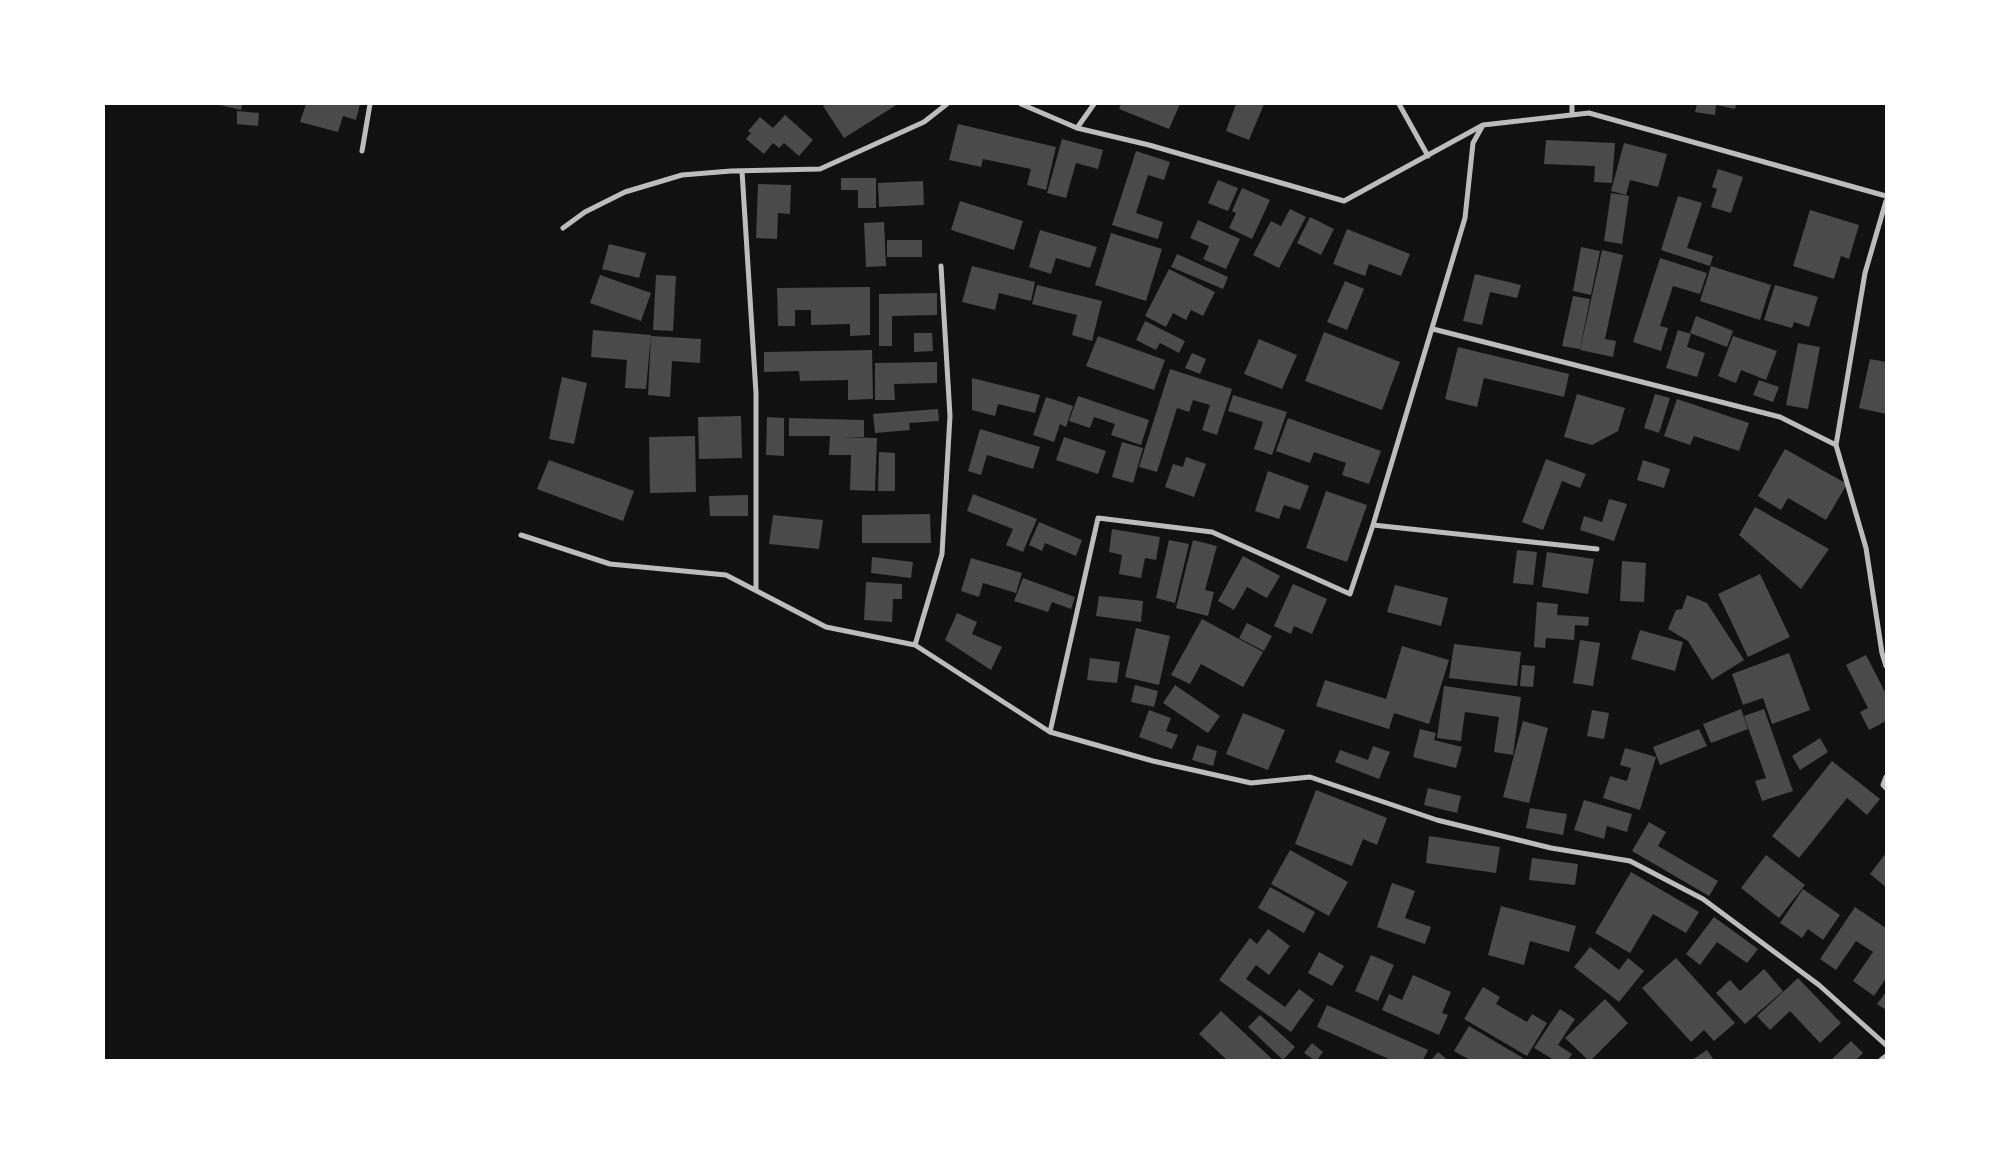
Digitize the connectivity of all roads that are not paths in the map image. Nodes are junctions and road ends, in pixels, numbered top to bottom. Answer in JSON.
{"nodes":[{"id":1,"x":370,"y":104,"type":"edge"},
{"id":2,"x":947,"y":104,"type":"edge"},
{"id":3,"x":1021,"y":104,"type":"edge"},
{"id":4,"x":1094,"y":104,"type":"edge"},
{"id":5,"x":1399,"y":104,"type":"edge"},
{"id":6,"x":1572,"y":104,"type":"edge"},
{"id":7,"x":1572,"y":115,"type":"junction"},
{"id":8,"x":1483,"y":125,"type":"junction"},
{"id":9,"x":1077,"y":128,"type":"junction"},
{"id":10,"x":362,"y":150,"type":"dead end"},
{"id":11,"x":1428,"y":156,"type":"junction"},
{"id":12,"x":742,"y":171,"type":"junction"},
{"id":13,"x":1886,"y":196,"type":"edge"},
{"id":14,"x":1886,"y":201,"type":"edge"},
{"id":15,"x":563,"y":228,"type":"dead end"},
{"id":16,"x":941,"y":266,"type":"dead end"},
{"id":17,"x":1433,"y":329,"type":"junction"},
{"id":18,"x":1836,"y":445,"type":"junction"},
{"id":19,"x":1374,"y":525,"type":"junction"},
{"id":20,"x":521,"y":535,"type":"dead end"},
{"id":21,"x":1597,"y":549,"type":"dead end"},
{"id":22,"x":756,"y":590,"type":"junction"},
{"id":23,"x":915,"y":645,"type":"junction"},
{"id":24,"x":1886,"y":666,"type":"edge"},
{"id":25,"x":1050,"y":732,"type":"junction"},
{"id":26,"x":1886,"y":777,"type":"edge"},
{"id":27,"x":1886,"y":788,"type":"edge"},
{"id":28,"x":1886,"y":1045,"type":"edge"},
{"id":29,"x":1886,"y":1056,"type":"edge"},
{"id":30,"x":1882,"y":1060,"type":"edge"}],
"edges":[{"from":1,"to":10,"type":"street"},
{"from":2,"to":12,"type":"street"},
{"from":3,"to":9,"type":"street"},
{"from":4,"to":9,"type":"street"},
{"from":5,"to":11,"type":"street"},
{"from":6,"to":7,"type":"street"},
{"from":7,"to":8,"type":"street"},
{"from":7,"to":13,"type":"street"},
{"from":8,"to":11,"type":"street"},
{"from":8,"to":17,"type":"street"},
{"from":9,"to":11,"type":"street"},
{"from":12,"to":15,"type":"street"},
{"from":12,"to":22,"type":"street"},
{"from":14,"to":18,"type":"street"},
{"from":16,"to":23,"type":"street"},
{"from":17,"to":18,"type":"street"},
{"from":17,"to":19,"type":"street"},
{"from":18,"to":24,"type":"street"},
{"from":19,"to":21,"type":"street"},
{"from":19,"to":25,"type":"street"},
{"from":20,"to":22,"type":"street"},
{"from":22,"to":23,"type":"street"},
{"from":23,"to":25,"type":"street"},
{"from":25,"to":28,"type":"street"},
{"from":26,"to":27,"type":"street"},
{"from":29,"to":30,"type":"street"}]}
